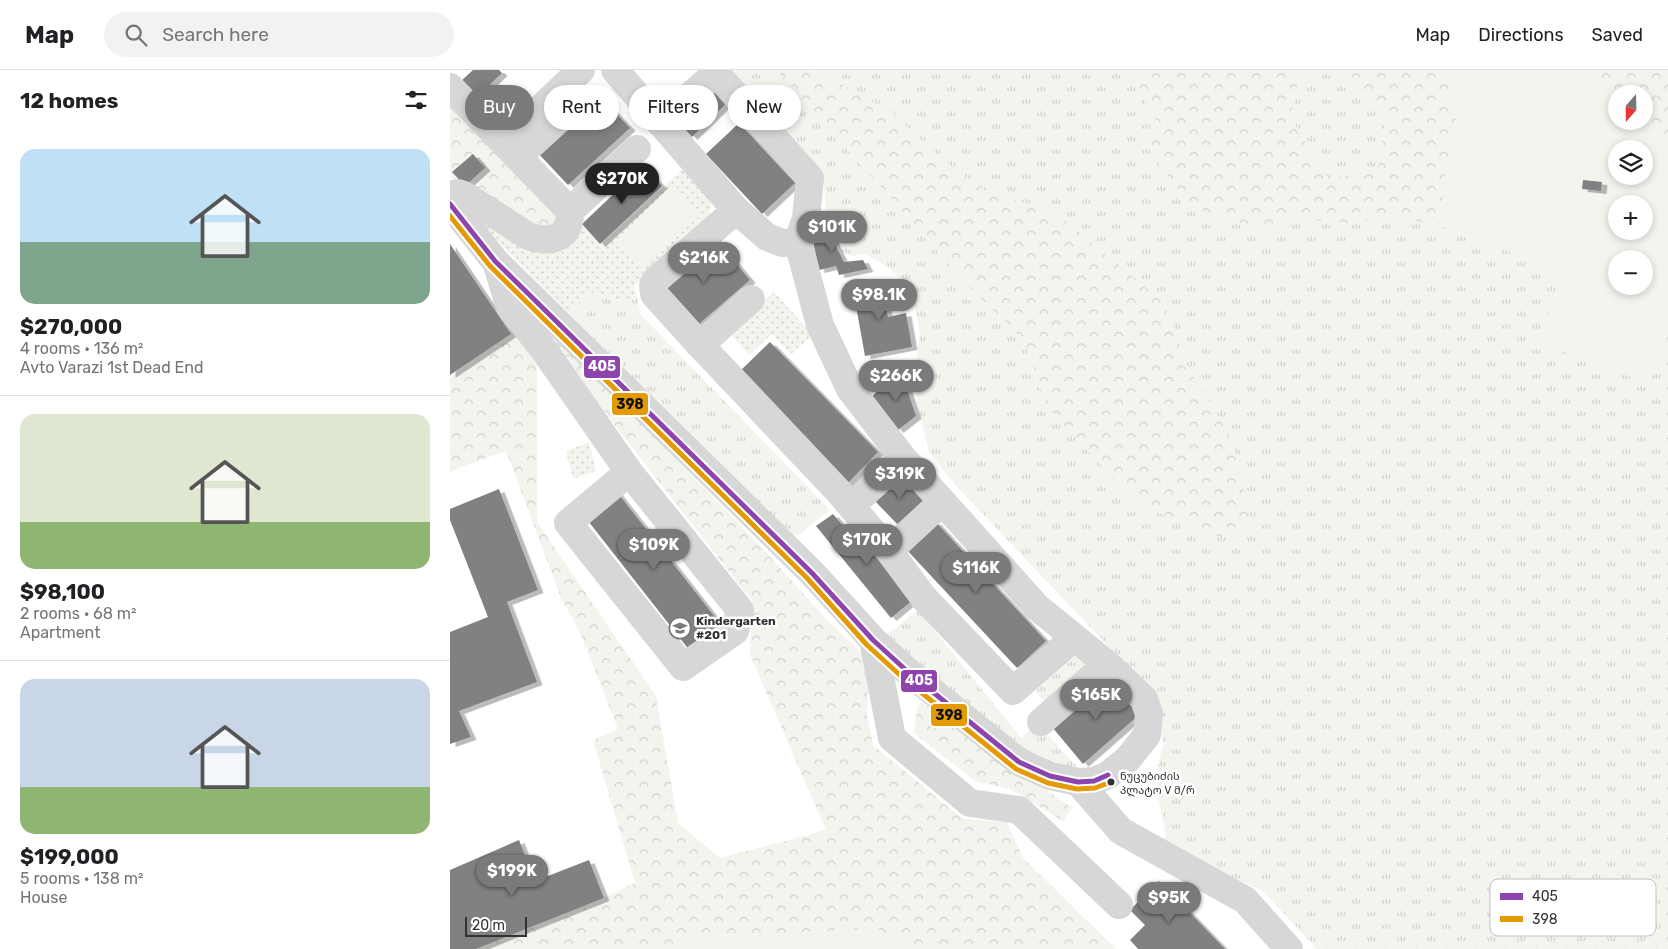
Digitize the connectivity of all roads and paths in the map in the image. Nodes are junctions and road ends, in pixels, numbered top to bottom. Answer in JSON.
{"nodes":[{"id":1,"x":581,"y":70,"type":"edge"},
{"id":2,"x":615,"y":70,"type":"edge"},
{"id":3,"x":714,"y":71,"type":"edge"},
{"id":4,"x":699,"y":85,"type":"edge"},
{"id":5,"x":629,"y":86,"type":"edge"},
{"id":6,"x":450,"y":87,"type":"edge"},
{"id":7,"x":544,"y":126,"type":"edge"},
{"id":8,"x":666,"y":130,"type":"edge"},
{"id":9,"x":637,"y":149,"type":"dead end"},
{"id":10,"x":511,"y":150,"type":"junction"},
{"id":11,"x":450,"y":196,"type":"edge"},
{"id":12,"x":450,"y":204,"type":"edge"},
{"id":13,"x":736,"y":210,"type":"junction"},
{"id":14,"x":570,"y":211,"type":"junction"},
{"id":15,"x":798,"y":242,"type":"junction"},
{"id":16,"x":495,"y":261,"type":"junction"},
{"id":17,"x":751,"y":299,"type":"dead end"},
{"id":18,"x":700,"y":345,"type":"junction"},
{"id":19,"x":903,"y":458,"type":"junction"},
{"id":20,"x":629,"y":472,"type":"junction"},
{"id":21,"x":851,"y":506,"type":"junction"},
{"id":22,"x":931,"y":512,"type":"dead end"},
{"id":23,"x":889,"y":551,"type":"junction"},
{"id":24,"x":1074,"y":638,"type":"junction"},
{"id":25,"x":873,"y":640,"type":"junction"},
{"id":26,"x":1108,"y":664,"type":"junction"},
{"id":27,"x":1013,"y":691,"type":"junction"},
{"id":28,"x":1078,"y":782,"type":"junction"},
{"id":29,"x":1119,"y":905,"type":"dead end"},
{"id":30,"x":1289,"y":949,"type":"edge"}],
"edges":[{"from":1,"to":10,"type":"street"},
{"from":2,"to":5,"type":"street"},
{"from":3,"to":4,"type":"street"},
{"from":3,"to":15,"type":"street"},
{"from":6,"to":10,"type":"street"},
{"from":7,"to":10,"type":"street"},
{"from":8,"to":13,"type":"street"},
{"from":9,"to":14,"type":"street"},
{"from":10,"to":14,"type":"street"},
{"from":11,"to":14,"type":"street"},
{"from":12,"to":16,"type":"street"},
{"from":13,"to":15,"type":"street"},
{"from":13,"to":18,"type":"street"},
{"from":15,"to":19,"type":"street"},
{"from":16,"to":20,"type":"street"},
{"from":16,"to":25,"type":"street"},
{"from":17,"to":18,"type":"street"},
{"from":18,"to":21,"type":"street"},
{"from":19,"to":21,"type":"street"},
{"from":19,"to":24,"type":"street"},
{"from":20,"to":20,"type":"street"},
{"from":21,"to":23,"type":"street"},
{"from":22,"to":23,"type":"street"},
{"from":23,"to":27,"type":"street"},
{"from":24,"to":26,"type":"street"},
{"from":24,"to":27,"type":"street"},
{"from":25,"to":28,"type":"street"},
{"from":25,"to":29,"type":"street"},
{"from":26,"to":27,"type":"street"},
{"from":26,"to":28,"type":"street"},
{"from":28,"to":30,"type":"street"}]}
